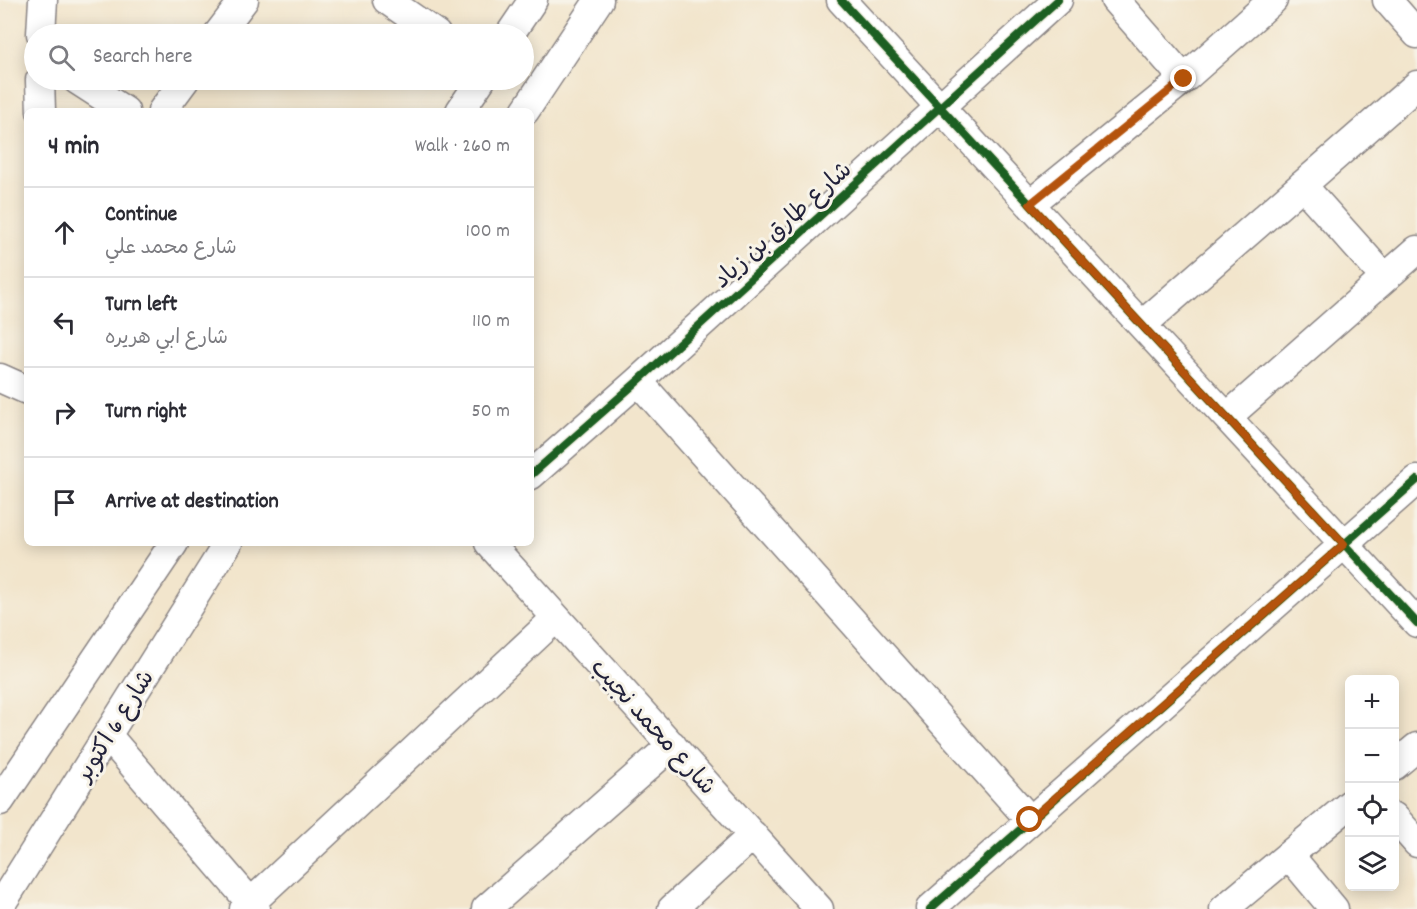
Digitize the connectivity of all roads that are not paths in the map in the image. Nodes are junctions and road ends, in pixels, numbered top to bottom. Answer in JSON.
{"nodes":[{"id":1,"x":43,"y":0,"type":"edge"},
{"id":2,"x":244,"y":0,"type":"edge"},
{"id":3,"x":387,"y":0,"type":"edge"},
{"id":4,"x":533,"y":0,"type":"edge"},
{"id":5,"x":599,"y":0,"type":"edge"},
{"id":6,"x":1058,"y":0,"type":"edge"},
{"id":7,"x":1115,"y":0,"type":"edge"},
{"id":8,"x":1273,"y":0,"type":"edge"},
{"id":9,"x":1387,"y":0,"type":"edge"},
{"id":10,"x":845,"y":1,"type":"edge"},
{"id":11,"x":42,"y":24,"type":"edge"},
{"id":12,"x":226,"y":24,"type":"edge"},
{"id":13,"x":422,"y":24,"type":"edge"},
{"id":14,"x":517,"y":24,"type":"edge"},
{"id":15,"x":1417,"y":34,"type":"edge"},
{"id":16,"x":1184,"y":79,"type":"junction"},
{"id":17,"x":1417,"y":85,"type":"edge"},
{"id":18,"x":40,"y":90,"type":"edge"},
{"id":19,"x":92,"y":90,"type":"edge"},
{"id":20,"x":178,"y":90,"type":"edge"},
{"id":21,"x":474,"y":90,"type":"edge"},
{"id":22,"x":940,"y":106,"type":"junction"},
{"id":23,"x":40,"y":108,"type":"edge"},
{"id":24,"x":120,"y":108,"type":"edge"},
{"id":25,"x":164,"y":108,"type":"edge"},
{"id":26,"x":462,"y":108,"type":"edge"},
{"id":27,"x":527,"y":108,"type":"edge"},
{"id":28,"x":1302,"y":185,"type":"junction"},
{"id":29,"x":1030,"y":204,"type":"junction"},
{"id":30,"x":1417,"y":250,"type":"edge"},
{"id":31,"x":1385,"y":278,"type":"junction"},
{"id":32,"x":1142,"y":325,"type":"junction"},
{"id":33,"x":0,"y":378,"type":"edge"},
{"id":34,"x":638,"y":381,"type":"junction"},
{"id":35,"x":24,"y":389,"type":"edge"},
{"id":36,"x":1227,"y":417,"type":"junction"},
{"id":37,"x":534,"y":472,"type":"edge"},
{"id":38,"x":1417,"y":480,"type":"edge"},
{"id":39,"x":1344,"y":544,"type":"junction"},
{"id":40,"x":172,"y":546,"type":"edge"},
{"id":41,"x":226,"y":546,"type":"edge"},
{"id":42,"x":492,"y":546,"type":"edge"},
{"id":43,"x":556,"y":618,"type":"junction"},
{"id":44,"x":1417,"y":623,"type":"edge"},
{"id":45,"x":108,"y":736,"type":"junction"},
{"id":46,"x":672,"y":745,"type":"junction"},
{"id":47,"x":1417,"y":747,"type":"edge"},
{"id":48,"x":1399,"y":763,"type":"edge"},
{"id":49,"x":0,"y":801,"type":"edge"},
{"id":50,"x":1345,"y":808,"type":"edge"},
{"id":51,"x":1030,"y":820,"type":"junction"},
{"id":52,"x":1399,"y":822,"type":"edge"},
{"id":53,"x":753,"y":835,"type":"junction"},
{"id":54,"x":1417,"y":843,"type":"edge"},
{"id":55,"x":1289,"y":855,"type":"junction"},
{"id":56,"x":0,"y":906,"type":"edge"},
{"id":57,"x":250,"y":907,"type":"edge"},
{"id":58,"x":486,"y":909,"type":"edge"},
{"id":59,"x":672,"y":909,"type":"edge"},
{"id":60,"x":819,"y":909,"type":"edge"},
{"id":61,"x":930,"y":909,"type":"edge"},
{"id":62,"x":1224,"y":909,"type":"edge"},
{"id":63,"x":1334,"y":909,"type":"edge"}],
"edges":[{"from":1,"to":11,"type":"street"},
{"from":2,"to":12,"type":"street"},
{"from":3,"to":13,"type":"street"},
{"from":4,"to":14,"type":"street"},
{"from":5,"to":27,"type":"street"},
{"from":6,"to":22,"type":"street","name":"شارع طارق بن زياد"},
{"from":7,"to":16,"type":"street"},
{"from":8,"to":16,"type":"street"},
{"from":9,"to":15,"type":"street"},
{"from":10,"to":22,"type":"street"},
{"from":16,"to":29,"type":"street"},
{"from":17,"to":28,"type":"street"},
{"from":18,"to":23,"type":"street"},
{"from":19,"to":24,"type":"street"},
{"from":20,"to":25,"type":"street"},
{"from":21,"to":26,"type":"street"},
{"from":22,"to":29,"type":"street"},
{"from":22,"to":34,"type":"street","name":"شارع طارق بن زياد"},
{"from":28,"to":31,"type":"street"},
{"from":28,"to":32,"type":"street"},
{"from":29,"to":32,"type":"street"},
{"from":30,"to":31,"type":"street"},
{"from":31,"to":36,"type":"street"},
{"from":32,"to":36,"type":"street"},
{"from":33,"to":35,"type":"street"},
{"from":34,"to":37,"type":"street","name":"شارع طارق بن زياد"},
{"from":34,"to":51,"type":"street"},
{"from":36,"to":39,"type":"street"},
{"from":38,"to":39,"type":"street"},
{"from":39,"to":44,"type":"street"},
{"from":39,"to":51,"type":"street"},
{"from":40,"to":49,"type":"street","name":"شارع 6 اكتوبر"},
{"from":41,"to":45,"type":"street","name":"شارع 6 اكتوبر"},
{"from":42,"to":43,"type":"street","name":"شارع محمد نجيب"},
{"from":43,"to":46,"type":"street","name":"شارع محمد نجيب"},
{"from":43,"to":57,"type":"street"},
{"from":45,"to":56,"type":"street","name":"شارع 6 اكتوبر"},
{"from":45,"to":57,"type":"street"},
{"from":46,"to":53,"type":"street","name":"شارع محمد نجيب"},
{"from":46,"to":58,"type":"street"},
{"from":47,"to":48,"type":"street"},
{"from":50,"to":55,"type":"street"},
{"from":51,"to":61,"type":"street"},
{"from":52,"to":54,"type":"street"},
{"from":53,"to":59,"type":"street"},
{"from":53,"to":60,"type":"street","name":"شارع محمد نجيب"},
{"from":55,"to":62,"type":"street"},
{"from":55,"to":63,"type":"street"}]}
